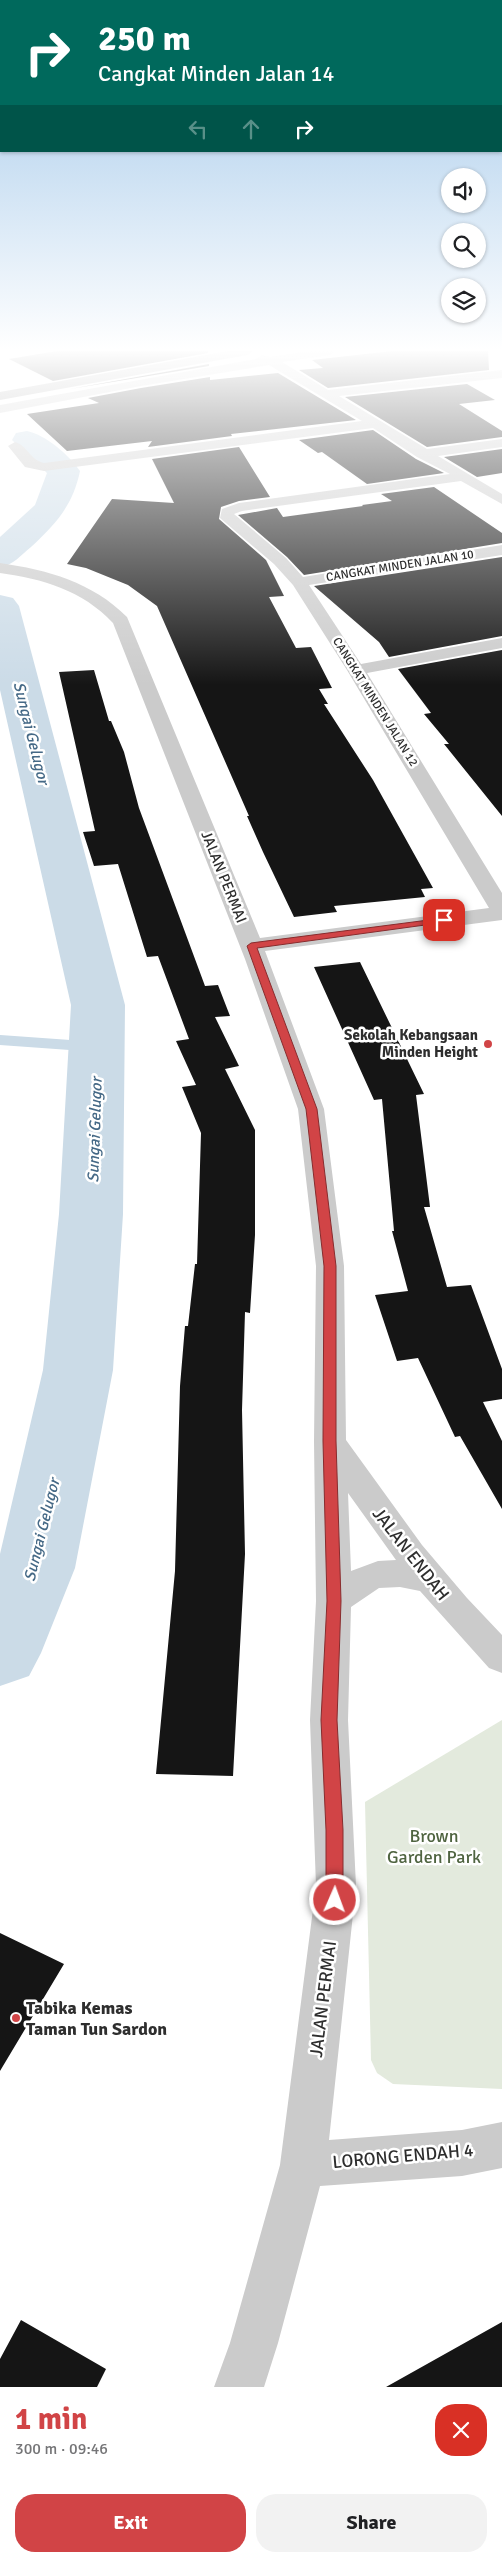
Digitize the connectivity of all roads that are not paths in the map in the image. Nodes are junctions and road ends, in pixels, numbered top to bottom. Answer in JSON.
{"nodes":[{"id":1,"x":29,"y":462,"type":"edge"},
{"id":2,"x":82,"y":462,"type":"edge"},
{"id":3,"x":437,"y":462,"type":"edge"},
{"id":4,"x":462,"y":477,"type":"junction"},
{"id":5,"x":502,"y":500,"type":"edge"},
{"id":6,"x":502,"y":550,"type":"edge"},
{"id":7,"x":3,"y":568,"type":"edge"},
{"id":8,"x":299,"y":582,"type":"junction"},
{"id":9,"x":502,"y":643,"type":"edge"},
{"id":10,"x":356,"y":670,"type":"junction"},
{"id":11,"x":502,"y":912,"type":"edge"},
{"id":12,"x":251,"y":946,"type":"junction"},
{"id":13,"x":330,"y":1441,"type":"junction"},
{"id":14,"x":429,"y":1580,"type":"junction"},
{"id":15,"x":334,"y":1601,"type":"junction"},
{"id":16,"x":488,"y":1630,"type":"edge"},
{"id":17,"x":502,"y":1658,"type":"edge"},
{"id":18,"x":502,"y":2145,"type":"edge"},
{"id":19,"x":303,"y":2165,"type":"junction"},
{"id":20,"x":239,"y":2387,"type":"edge"}],
"edges":[{"from":1,"to":2,"type":"street"},
{"from":3,"to":4,"type":"street"},
{"from":4,"to":5,"type":"street"},
{"from":4,"to":8,"type":"street","name":"CANGKAT MINDEN JALAN 12"},
{"from":6,"to":8,"type":"street","name":"CANGKAT MINDEN JALAN 10"},
{"from":7,"to":12,"type":"street","name":"JALAN PERMAI"},
{"from":8,"to":10,"type":"street","name":"CANGKAT MINDEN JALAN 12"},
{"from":9,"to":10,"type":"street"},
{"from":10,"to":11,"type":"street","name":"CANGKAT MINDEN JALAN 12"},
{"from":11,"to":12,"type":"street"},
{"from":12,"to":13,"type":"street","name":"JALAN PERMAI"},
{"from":13,"to":14,"type":"street","name":"JALAN ENDAH"},
{"from":13,"to":15,"type":"street","name":"JALAN PERMAI"},
{"from":14,"to":15,"type":"street"},
{"from":14,"to":16,"type":"street","name":"JALAN ENDAH"},
{"from":15,"to":19,"type":"street","name":"JALAN PERMAI"},
{"from":16,"to":17,"type":"street","name":"JALAN ENDAH"},
{"from":18,"to":19,"type":"street","name":"LORONG ENDAH 4"},
{"from":19,"to":20,"type":"street","name":"JALAN PERMAI"}]}
